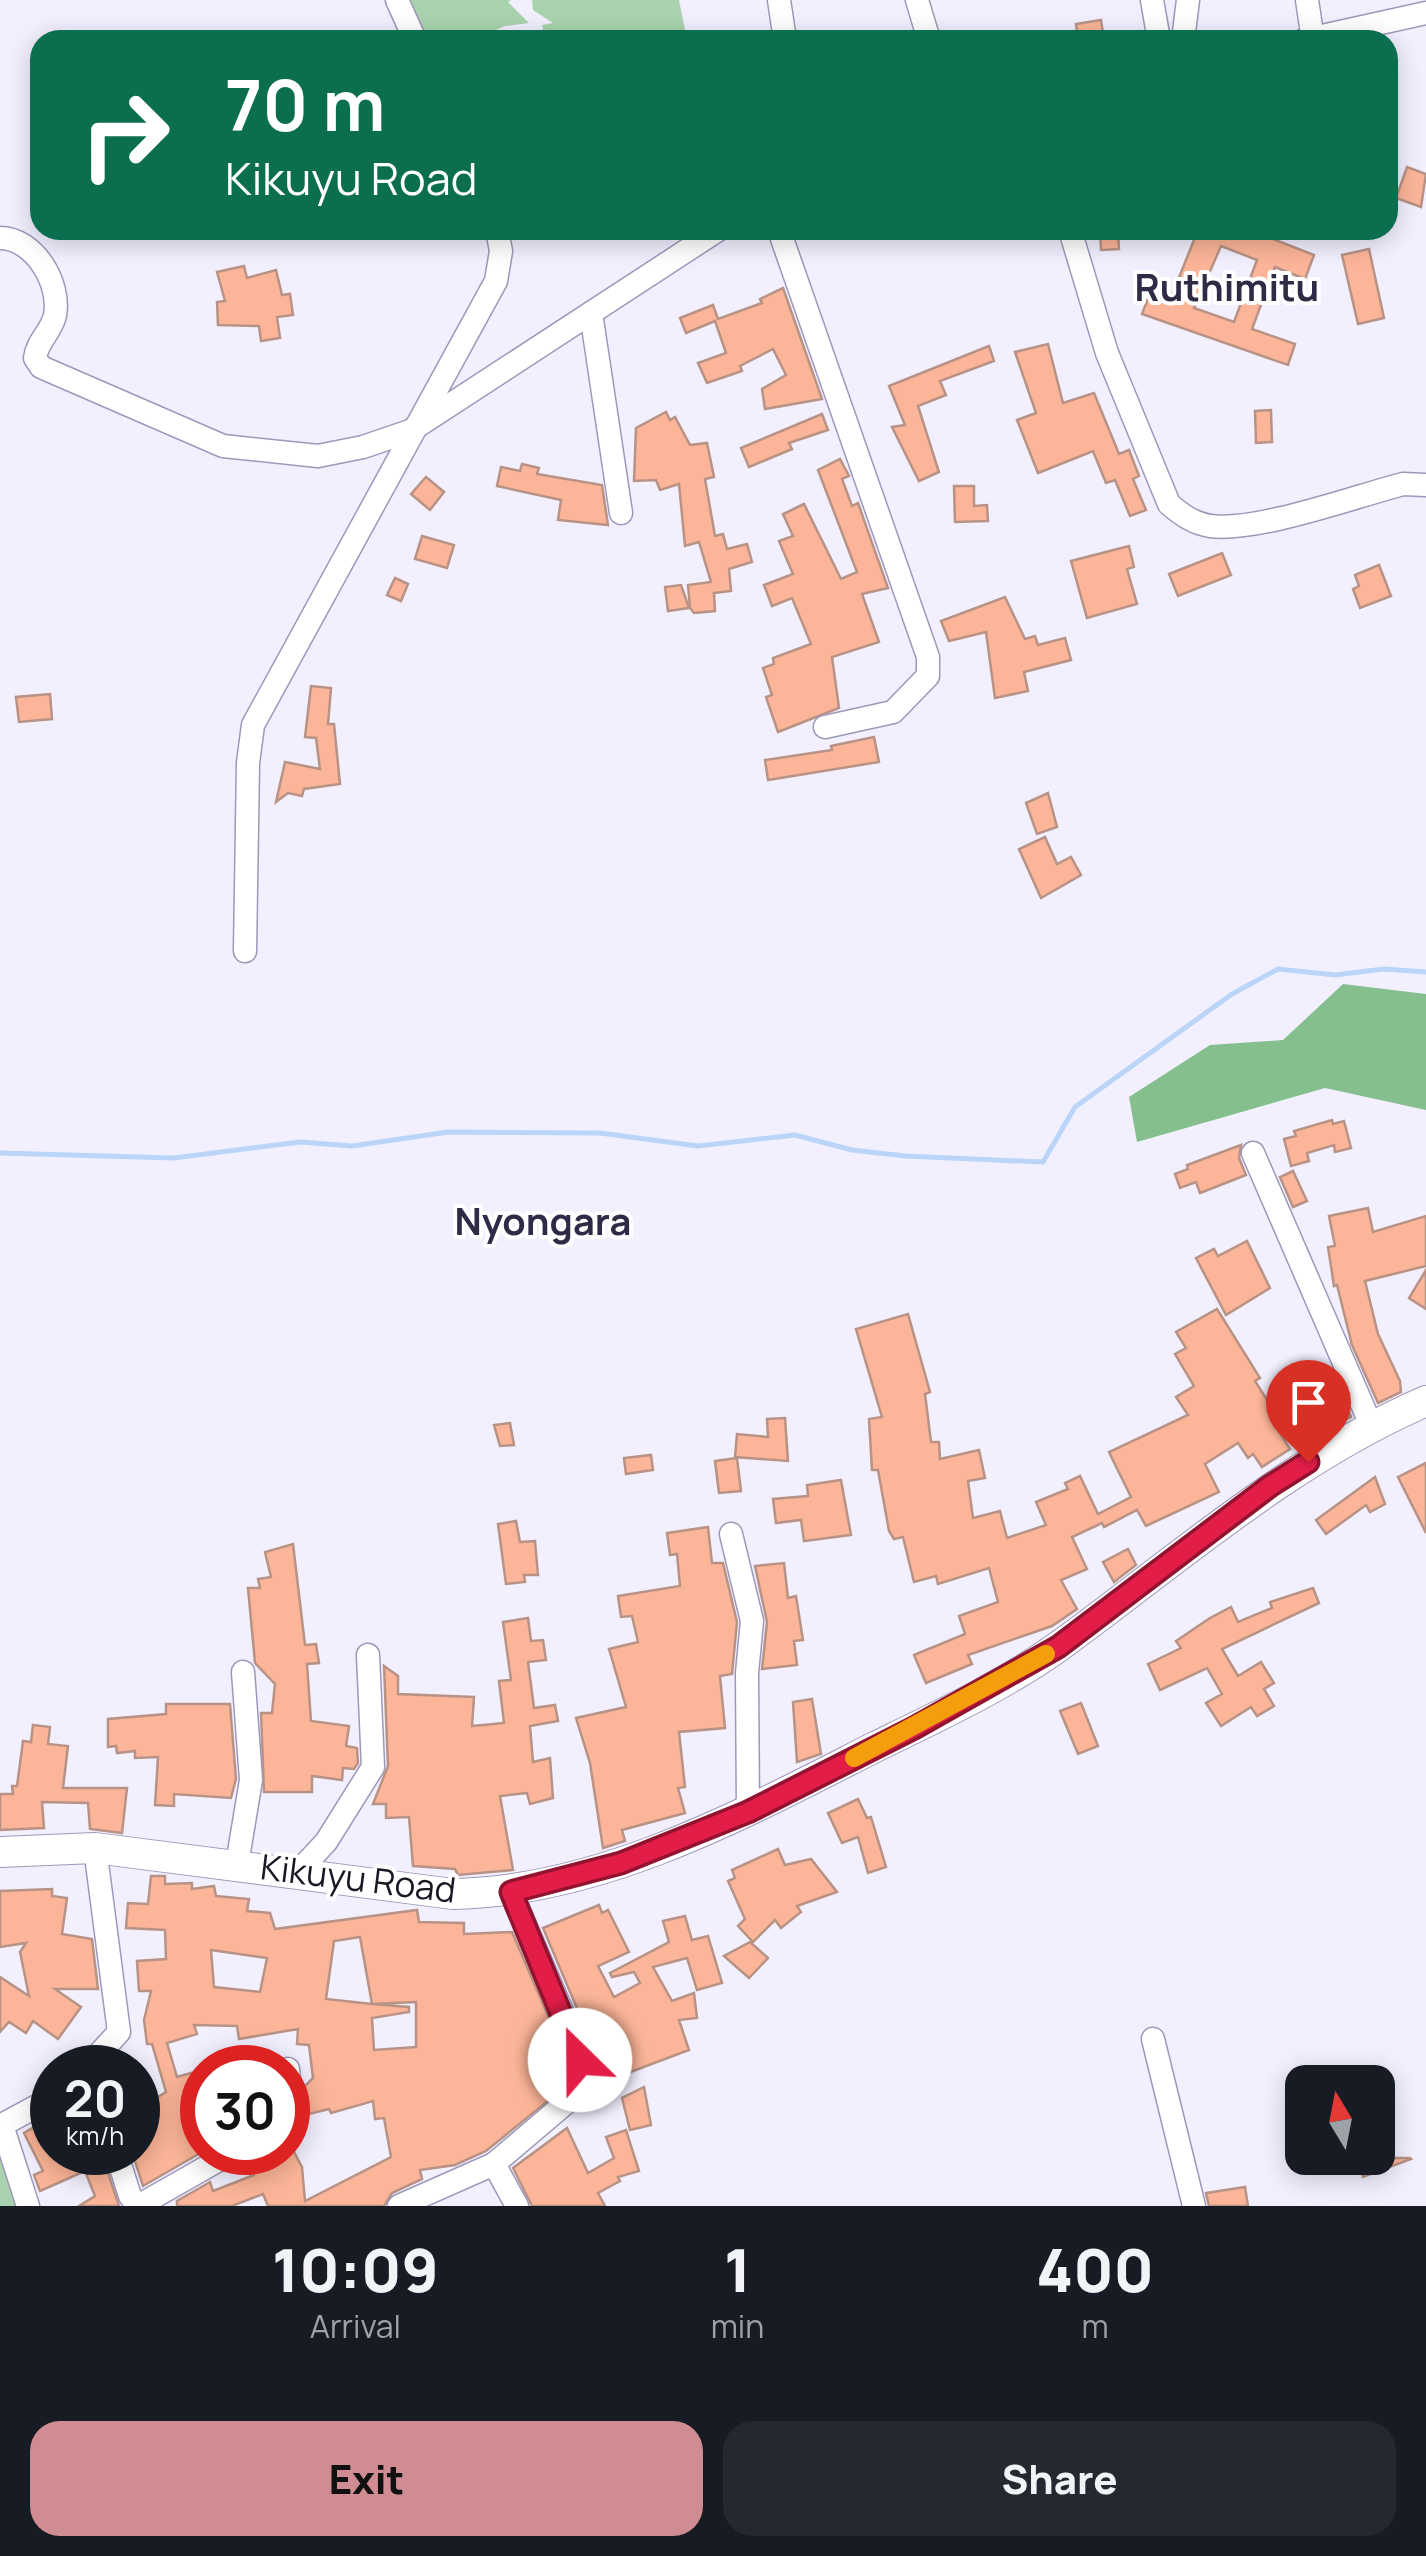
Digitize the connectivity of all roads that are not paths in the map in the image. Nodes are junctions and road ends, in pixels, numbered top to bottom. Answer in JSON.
{"nodes":[{"id":1,"x":397,"y":0,"type":"edge"},
{"id":2,"x":779,"y":0,"type":"edge"},
{"id":3,"x":918,"y":0,"type":"edge"},
{"id":4,"x":1152,"y":0,"type":"edge"},
{"id":5,"x":1188,"y":0,"type":"edge"},
{"id":6,"x":1307,"y":0,"type":"edge"},
{"id":7,"x":1426,"y":13,"type":"edge"},
{"id":8,"x":410,"y":30,"type":"edge"},
{"id":9,"x":784,"y":30,"type":"edge"},
{"id":10,"x":926,"y":30,"type":"edge"},
{"id":11,"x":1158,"y":30,"type":"edge"},
{"id":12,"x":1185,"y":30,"type":"edge"},
{"id":13,"x":1309,"y":30,"type":"edge"},
{"id":14,"x":1350,"y":30,"type":"edge"},
{"id":15,"x":0,"y":238,"type":"edge"},
{"id":16,"x":499,"y":240,"type":"edge"},
{"id":17,"x":703,"y":240,"type":"edge"},
{"id":18,"x":783,"y":240,"type":"edge"},
{"id":19,"x":1073,"y":240,"type":"edge"},
{"id":20,"x":591,"y":313,"type":"junction"},
{"id":21,"x":410,"y":431,"type":"junction"},
{"id":22,"x":1426,"y":485,"type":"edge"},
{"id":23,"x":621,"y":514,"type":"dead end"},
{"id":24,"x":825,"y":727,"type":"dead end"},
{"id":25,"x":245,"y":951,"type":"dead end"},
{"id":26,"x":1253,"y":1153,"type":"dead end"},
{"id":27,"x":1426,"y":1401,"type":"edge"},
{"id":28,"x":1371,"y":1425,"type":"junction"},
{"id":29,"x":731,"y":1534,"type":"dead end"},
{"id":30,"x":368,"y":1655,"type":"dead end"},
{"id":31,"x":243,"y":1672,"type":"dead end"},
{"id":32,"x":748,"y":1812,"type":"junction"},
{"id":33,"x":95,"y":1848,"type":"junction"},
{"id":34,"x":0,"y":1852,"type":"edge"},
{"id":35,"x":237,"y":1864,"type":"junction"},
{"id":36,"x":296,"y":1874,"type":"junction"},
{"id":37,"x":511,"y":1892,"type":"junction"},
{"id":38,"x":1153,"y":2039,"type":"dead end"},
{"id":39,"x":107,"y":2045,"type":"edge"},
{"id":40,"x":30,"y":2110,"type":"edge"},
{"id":41,"x":1,"y":2126,"type":"edge"},
{"id":42,"x":494,"y":2164,"type":"junction"},
{"id":43,"x":123,"y":2175,"type":"edge"},
{"id":44,"x":193,"y":2175,"type":"edge"},
{"id":45,"x":28,"y":2206,"type":"edge"},
{"id":46,"x":399,"y":2206,"type":"edge"},
{"id":47,"x":517,"y":2206,"type":"edge"},
{"id":48,"x":1194,"y":2206,"type":"edge"}],
"edges":[{"from":1,"to":8,"type":"street"},
{"from":2,"to":9,"type":"street"},
{"from":3,"to":10,"type":"street"},
{"from":4,"to":11,"type":"street"},
{"from":5,"to":12,"type":"street"},
{"from":6,"to":13,"type":"street"},
{"from":7,"to":14,"type":"street"},
{"from":15,"to":21,"type":"street"},
{"from":16,"to":21,"type":"street"},
{"from":17,"to":20,"type":"street"},
{"from":18,"to":24,"type":"street"},
{"from":19,"to":22,"type":"street"},
{"from":20,"to":21,"type":"street"},
{"from":20,"to":23,"type":"street"},
{"from":21,"to":25,"type":"street"},
{"from":26,"to":28,"type":"street"},
{"from":27,"to":28,"type":"main road","name":"Kikuyu Road"},
{"from":28,"to":32,"type":"main road","name":"Kikuyu Road"},
{"from":29,"to":32,"type":"street"},
{"from":30,"to":36,"type":"street"},
{"from":31,"to":35,"type":"street"},
{"from":32,"to":37,"type":"main road","name":"Kikuyu Road"},
{"from":33,"to":34,"type":"main road","name":"Kikuyu Road"},
{"from":33,"to":35,"type":"main road","name":"Kikuyu Road"},
{"from":33,"to":39,"type":"street"},
{"from":35,"to":36,"type":"main road","name":"Kikuyu Road"},
{"from":36,"to":37,"type":"main road","name":"Kikuyu Road"},
{"from":37,"to":42,"type":"street"},
{"from":38,"to":48,"type":"street"},
{"from":40,"to":41,"type":"street"},
{"from":41,"to":45,"type":"street"},
{"from":42,"to":46,"type":"street"},
{"from":42,"to":47,"type":"street"},
{"from":43,"to":44,"type":"street"}]}
